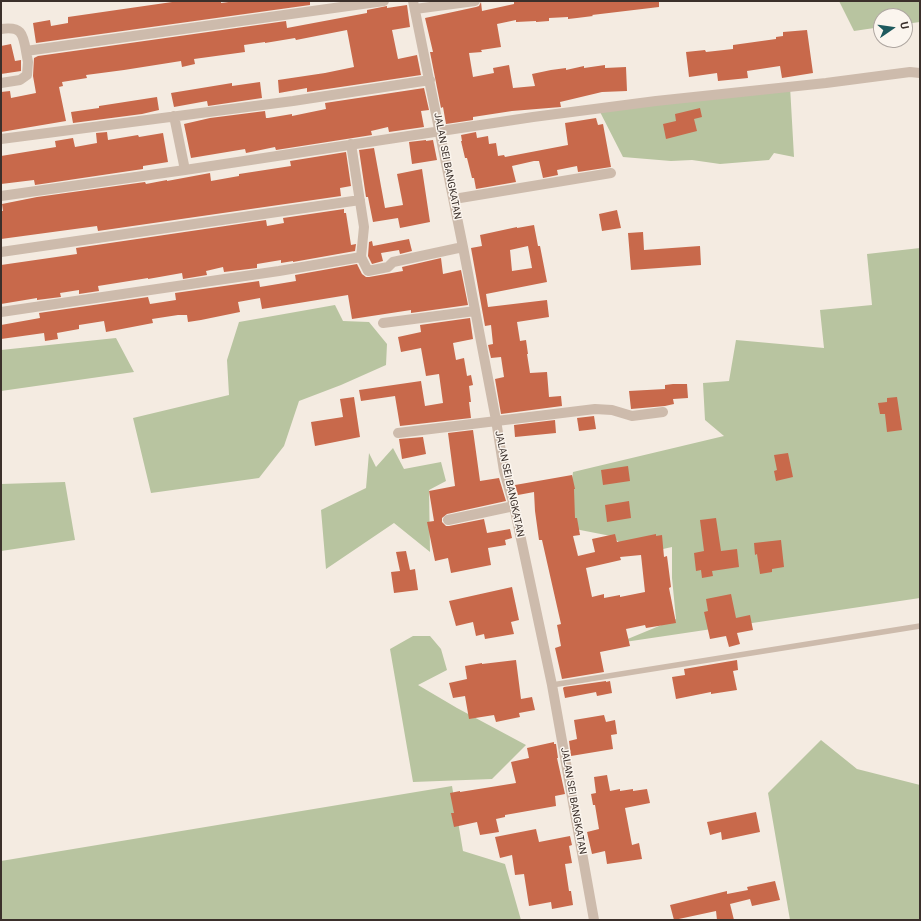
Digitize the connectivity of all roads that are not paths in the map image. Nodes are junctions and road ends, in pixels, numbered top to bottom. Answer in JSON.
{"nodes":[{"id":1,"x":384,"y":1,"type":"edge"},
{"id":2,"x":475,"y":1,"type":"edge"},
{"id":3,"x":414,"y":5,"type":"edge"},
{"id":4,"x":1,"y":29,"type":"edge"},
{"id":5,"x":26,"y":51,"type":"junction"},
{"id":6,"x":920,"y":73,"type":"edge"},
{"id":7,"x":430,"y":80,"type":"junction"},
{"id":8,"x":1,"y":83,"type":"edge"},
{"id":9,"x":174,"y":116,"type":"junction"},
{"id":10,"x":440,"y":130,"type":"junction"},
{"id":11,"x":1,"y":139,"type":"edge"},
{"id":12,"x":351,"y":144,"type":"junction"},
{"id":13,"x":185,"y":170,"type":"junction"},
{"id":14,"x":611,"y":173,"type":"dead end"},
{"id":15,"x":1,"y":196,"type":"edge"},
{"id":16,"x":454,"y":199,"type":"junction"},
{"id":17,"x":360,"y":200,"type":"junction"},
{"id":18,"x":463,"y":247,"type":"junction"},
{"id":19,"x":1,"y":252,"type":"edge"},
{"id":20,"x":361,"y":257,"type":"junction"},
{"id":21,"x":475,"y":310,"type":"junction"},
{"id":22,"x":1,"y":312,"type":"edge"},
{"id":23,"x":383,"y":323,"type":"dead end"},
{"id":24,"x":663,"y":412,"type":"dead end"},
{"id":25,"x":496,"y":420,"type":"junction"},
{"id":26,"x":398,"y":433,"type":"dead end"},
{"id":27,"x":514,"y":506,"type":"junction"},
{"id":28,"x":448,"y":520,"type":"dead end"},
{"id":29,"x":920,"y":626,"type":"edge"},
{"id":30,"x":552,"y":685,"type":"junction"},
{"id":31,"x":594,"y":920,"type":"edge"}],
"edges":[{"from":1,"to":5,"type":"street"},
{"from":2,"to":3,"type":"street"},
{"from":3,"to":7,"type":"street","name":"JALAN SEI BANGKATAN"},
{"from":4,"to":5,"type":"street"},
{"from":5,"to":8,"type":"street"},
{"from":6,"to":10,"type":"street"},
{"from":7,"to":9,"type":"street"},
{"from":7,"to":10,"type":"street","name":"JALAN SEI BANGKATAN"},
{"from":9,"to":11,"type":"street"},
{"from":9,"to":13,"type":"street"},
{"from":10,"to":12,"type":"street"},
{"from":10,"to":16,"type":"street","name":"JALAN SEI BANGKATAN"},
{"from":12,"to":13,"type":"street"},
{"from":12,"to":17,"type":"street"},
{"from":13,"to":15,"type":"street"},
{"from":14,"to":16,"type":"street"},
{"from":16,"to":18,"type":"street","name":"JALAN SEI BANGKATAN"},
{"from":17,"to":19,"type":"street"},
{"from":17,"to":20,"type":"street"},
{"from":18,"to":20,"type":"street"},
{"from":18,"to":21,"type":"street","name":"JALAN SEI BANGKATAN"},
{"from":20,"to":22,"type":"street"},
{"from":21,"to":23,"type":"street"},
{"from":21,"to":25,"type":"street","name":"JALAN SEI BANGKATAN"},
{"from":24,"to":25,"type":"street"},
{"from":25,"to":26,"type":"street"},
{"from":25,"to":27,"type":"street","name":"JALAN SEI BANGKATAN"},
{"from":27,"to":28,"type":"street"},
{"from":27,"to":30,"type":"street","name":"JALAN SEI BANGKATAN"},
{"from":29,"to":30,"type":"lane"},
{"from":30,"to":31,"type":"street","name":"JALAN SEI BANGKATAN"}]}
